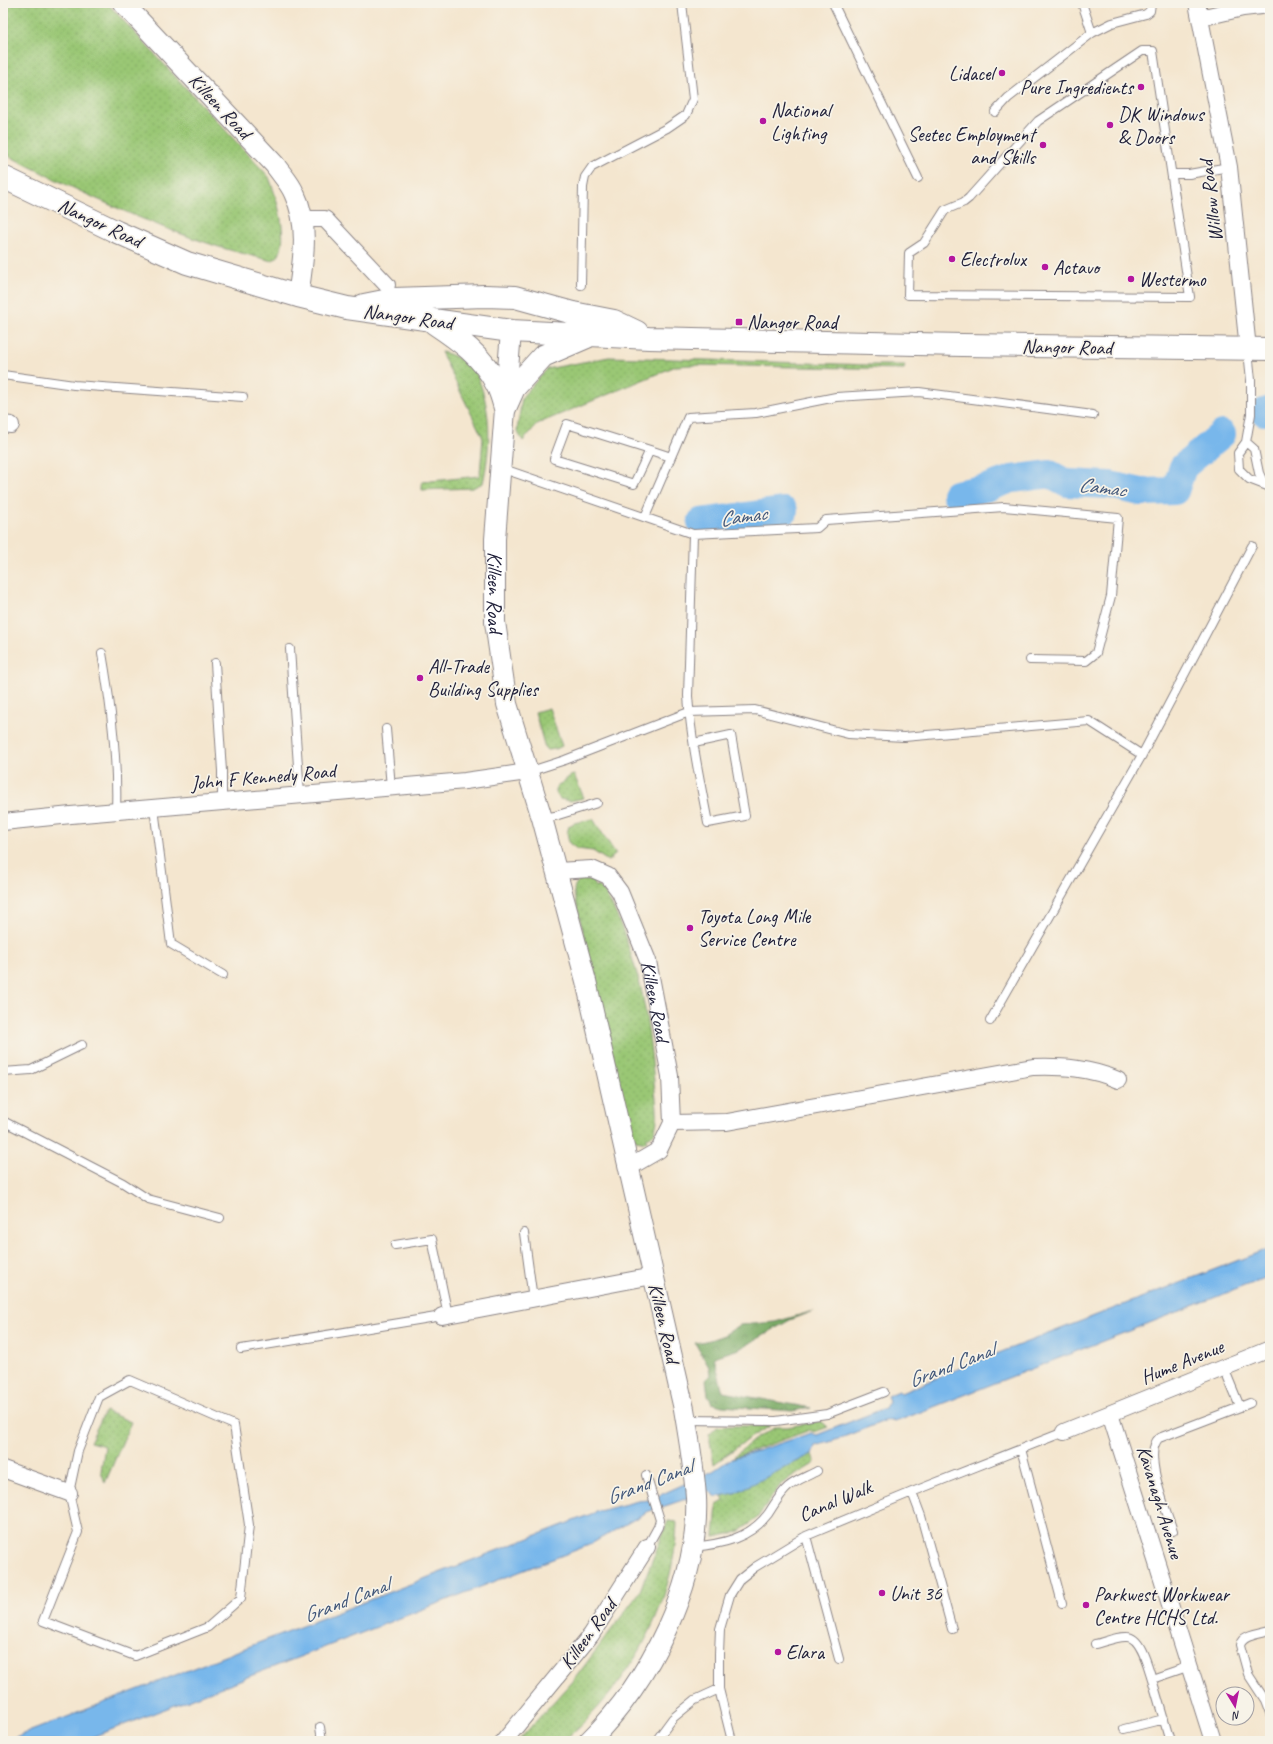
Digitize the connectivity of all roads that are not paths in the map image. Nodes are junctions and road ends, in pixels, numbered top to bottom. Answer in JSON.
{"nodes":[{"id":1,"x":123,"y":3,"type":"edge"},
{"id":2,"x":682,"y":3,"type":"edge"},
{"id":3,"x":833,"y":3,"type":"edge"},
{"id":4,"x":1082,"y":3,"type":"edge"},
{"id":5,"x":1151,"y":3,"type":"edge"},
{"id":6,"x":1270,"y":5,"type":"edge"},
{"id":7,"x":1199,"y":11,"type":"edge"},
{"id":8,"x":1092,"y":33,"type":"junction"},
{"id":9,"x":995,"y":112,"type":"dead end"},
{"id":10,"x":1229,"y":167,"type":"junction"},
{"id":11,"x":1172,"y":174,"type":"junction"},
{"id":12,"x":3,"y":177,"type":"edge"},
{"id":13,"x":918,"y":178,"type":"dead end"},
{"id":14,"x":303,"y":219,"type":"junction"},
{"id":15,"x":387,"y":285,"type":"dead end"},
{"id":16,"x":581,"y":285,"type":"dead end"},
{"id":17,"x":298,"y":296,"type":"junction"},
{"id":18,"x":347,"y":308,"type":"junction"},
{"id":19,"x":428,"y":319,"type":"junction"},
{"id":20,"x":511,"y":331,"type":"junction"},
{"id":21,"x":592,"y":335,"type":"junction"},
{"id":22,"x":649,"y":338,"type":"junction"},
{"id":23,"x":1248,"y":350,"type":"junction"},
{"id":24,"x":1270,"y":350,"type":"edge"},
{"id":25,"x":3,"y":375,"type":"edge"},
{"id":26,"x":243,"y":397,"type":"dead end"},
{"id":27,"x":505,"y":408,"type":"junction"},
{"id":28,"x":1093,"y":415,"type":"dead end"},
{"id":29,"x":1246,"y":442,"type":"junction"},
{"id":30,"x":650,"y":450,"type":"junction"},
{"id":31,"x":671,"y":457,"type":"junction"},
{"id":32,"x":501,"y":468,"type":"junction"},
{"id":33,"x":1267,"y":485,"type":"edge"},
{"id":34,"x":645,"y":517,"type":"junction"},
{"id":35,"x":694,"y":534,"type":"junction"},
{"id":36,"x":1252,"y":546,"type":"dead end"},
{"id":37,"x":290,"y":649,"type":"dead end"},
{"id":38,"x":102,"y":653,"type":"dead end"},
{"id":39,"x":1030,"y":660,"type":"dead end"},
{"id":40,"x":215,"y":663,"type":"dead end"},
{"id":41,"x":689,"y":712,"type":"junction"},
{"id":42,"x":386,"y":729,"type":"dead end"},
{"id":43,"x":694,"y":742,"type":"junction"},
{"id":44,"x":1142,"y":755,"type":"junction"},
{"id":45,"x":527,"y":772,"type":"junction"},
{"id":46,"x":391,"y":787,"type":"junction"},
{"id":47,"x":300,"y":795,"type":"junction"},
{"id":48,"x":222,"y":802,"type":"junction"},
{"id":49,"x":597,"y":803,"type":"dead end"},
{"id":50,"x":154,"y":808,"type":"junction"},
{"id":51,"x":116,"y":811,"type":"junction"},
{"id":52,"x":542,"y":818,"type":"junction"},
{"id":53,"x":3,"y":822,"type":"edge"},
{"id":54,"x":557,"y":871,"type":"junction"},
{"id":55,"x":223,"y":975,"type":"dead end"},
{"id":56,"x":990,"y":1021,"type":"dead end"},
{"id":57,"x":82,"y":1045,"type":"dead end"},
{"id":58,"x":3,"y":1072,"type":"edge"},
{"id":59,"x":1118,"y":1080,"type":"dead end"},
{"id":60,"x":3,"y":1121,"type":"edge"},
{"id":61,"x":672,"y":1123,"type":"junction"},
{"id":62,"x":628,"y":1168,"type":"junction"},
{"id":63,"x":220,"y":1218,"type":"dead end"},
{"id":64,"x":524,"y":1233,"type":"dead end"},
{"id":65,"x":395,"y":1245,"type":"dead end"},
{"id":66,"x":653,"y":1276,"type":"junction"},
{"id":67,"x":533,"y":1299,"type":"junction"},
{"id":68,"x":445,"y":1315,"type":"junction"},
{"id":69,"x":240,"y":1349,"type":"dead end"},
{"id":70,"x":1270,"y":1350,"type":"edge"},
{"id":71,"x":1224,"y":1368,"type":"junction"},
{"id":72,"x":884,"y":1392,"type":"dead end"},
{"id":73,"x":1250,"y":1403,"type":"dead end"},
{"id":74,"x":1240,"y":1407,"type":"junction"},
{"id":75,"x":1110,"y":1414,"type":"junction"},
{"id":76,"x":686,"y":1420,"type":"junction"},
{"id":77,"x":1064,"y":1432,"type":"joint"},
{"id":78,"x":1021,"y":1449,"type":"junction"},
{"id":79,"x":3,"y":1469,"type":"edge"},
{"id":80,"x":817,"y":1471,"type":"dead end"},
{"id":81,"x":646,"y":1475,"type":"dead end"},
{"id":82,"x":912,"y":1492,"type":"junction"},
{"id":83,"x":69,"y":1493,"type":"junction"},
{"id":84,"x":1173,"y":1531,"type":"dead end"},
{"id":85,"x":806,"y":1536,"type":"junction"},
{"id":86,"x":693,"y":1539,"type":"junction"},
{"id":87,"x":647,"y":1547,"type":"joint"},
{"id":88,"x":1062,"y":1603,"type":"dead end"},
{"id":89,"x":952,"y":1629,"type":"dead end"},
{"id":90,"x":1270,"y":1630,"type":"edge"},
{"id":91,"x":1095,"y":1644,"type":"dead end"},
{"id":92,"x":839,"y":1659,"type":"dead end"},
{"id":93,"x":1190,"y":1666,"type":"junction"},
{"id":94,"x":1152,"y":1679,"type":"junction"},
{"id":95,"x":719,"y":1689,"type":"junction"},
{"id":96,"x":1270,"y":1714,"type":"edge"},
{"id":97,"x":1164,"y":1718,"type":"junction"},
{"id":98,"x":320,"y":1727,"type":"dead end"},
{"id":99,"x":1124,"y":1729,"type":"dead end"},
{"id":100,"x":322,"y":1741,"type":"edge"},
{"id":101,"x":504,"y":1741,"type":"edge"},
{"id":102,"x":589,"y":1741,"type":"edge"},
{"id":103,"x":656,"y":1741,"type":"edge"},
{"id":104,"x":732,"y":1741,"type":"edge"},
{"id":105,"x":1170,"y":1741,"type":"edge"},
{"id":106,"x":1213,"y":1741,"type":"edge"}],
"edges":[{"from":1,"to":14,"type":"street","name":"Killeen Road"},
{"from":2,"to":16,"type":"lane"},
{"from":3,"to":13,"type":"lane"},
{"from":4,"to":8,"type":"lane"},
{"from":5,"to":8,"type":"lane"},
{"from":6,"to":7,"type":"street"},
{"from":7,"to":10,"type":"street","name":"Willow Road"},
{"from":8,"to":9,"type":"lane"},
{"from":10,"to":11,"type":"lane"},
{"from":10,"to":23,"type":"street","name":"Willow Road"},
{"from":11,"to":11,"type":"lane"},
{"from":12,"to":17,"type":"main road","name":"Nangor Road"},
{"from":14,"to":15,"type":"street"},
{"from":14,"to":17,"type":"street","name":"Killeen Road"},
{"from":17,"to":18,"type":"main road","name":"Nangor Road"},
{"from":18,"to":19,"type":"main road","name":"Nangor Road"},
{"from":18,"to":22,"type":"main road"},
{"from":19,"to":20,"type":"main road","name":"Nangor Road"},
{"from":19,"to":27,"type":"main road"},
{"from":20,"to":21,"type":"main road","name":"Nangor Road"},
{"from":20,"to":27,"type":"street","name":"Killeen Road"},
{"from":21,"to":22,"type":"main road","name":"Nangor Road"},
{"from":21,"to":27,"type":"main road"},
{"from":22,"to":23,"type":"main road","name":"Nangor Road"},
{"from":23,"to":24,"type":"main road","name":"Nangor Road"},
{"from":23,"to":29,"type":"lane"},
{"from":25,"to":26,"type":"lane"},
{"from":27,"to":32,"type":"street","name":"Killeen Road"},
{"from":28,"to":31,"type":"lane"},
{"from":29,"to":33,"type":"lane"},
{"from":29,"to":33,"type":"lane"},
{"from":30,"to":30,"type":"lane"},
{"from":30,"to":31,"type":"lane"},
{"from":31,"to":34,"type":"lane"},
{"from":32,"to":34,"type":"lane"},
{"from":32,"to":45,"type":"street","name":"Killeen Road"},
{"from":34,"to":35,"type":"lane"},
{"from":35,"to":39,"type":"lane"},
{"from":35,"to":41,"type":"lane"},
{"from":36,"to":44,"type":"lane"},
{"from":37,"to":47,"type":"lane"},
{"from":38,"to":51,"type":"lane"},
{"from":40,"to":48,"type":"lane"},
{"from":41,"to":43,"type":"lane"},
{"from":41,"to":44,"type":"lane"},
{"from":41,"to":45,"type":"lane"},
{"from":42,"to":46,"type":"lane"},
{"from":43,"to":43,"type":"lane"},
{"from":44,"to":56,"type":"lane"},
{"from":45,"to":46,"type":"street","name":"John F Kennedy Road"},
{"from":45,"to":52,"type":"street","name":"Killeen Road"},
{"from":46,"to":47,"type":"street","name":"John F Kennedy Road"},
{"from":47,"to":48,"type":"street","name":"John F Kennedy Road"},
{"from":48,"to":50,"type":"street","name":"John F Kennedy Road"},
{"from":49,"to":52,"type":"lane"},
{"from":50,"to":51,"type":"street","name":"John F Kennedy Road"},
{"from":50,"to":55,"type":"lane"},
{"from":51,"to":53,"type":"street","name":"John F Kennedy Road"},
{"from":52,"to":54,"type":"street","name":"Killeen Road"},
{"from":54,"to":61,"type":"street","name":"Killeen Road"},
{"from":54,"to":62,"type":"street","name":"Killeen Road"},
{"from":57,"to":58,"type":"lane"},
{"from":59,"to":61,"type":"street"},
{"from":60,"to":63,"type":"lane"},
{"from":61,"to":62,"type":"street","name":"Killeen Road"},
{"from":62,"to":66,"type":"street","name":"Killeen Road"},
{"from":64,"to":67,"type":"lane"},
{"from":65,"to":68,"type":"lane"},
{"from":66,"to":67,"type":"street"},
{"from":66,"to":76,"type":"street","name":"Killeen Road"},
{"from":67,"to":68,"type":"street"},
{"from":68,"to":69,"type":"lane"},
{"from":70,"to":71,"type":"street","name":"Hume Avenue"},
{"from":71,"to":74,"type":"lane"},
{"from":71,"to":75,"type":"street","name":"Hume Avenue"},
{"from":72,"to":76,"type":"lane"},
{"from":73,"to":74,"type":"lane"},
{"from":74,"to":84,"type":"lane"},
{"from":75,"to":77,"type":"street","name":"Canal Walk"},
{"from":75,"to":93,"type":"street","name":"Kavanagh Avenue"},
{"from":76,"to":86,"type":"street","name":"Killeen Road"},
{"from":77,"to":78,"type":"lane","name":"Canal Walk"},
{"from":78,"to":82,"type":"lane","name":"Canal Walk"},
{"from":78,"to":88,"type":"lane"},
{"from":79,"to":83,"type":"street"},
{"from":80,"to":86,"type":"lane"},
{"from":81,"to":87,"type":"lane","name":"Killeen Road"},
{"from":82,"to":85,"type":"lane","name":"Canal Walk"},
{"from":82,"to":89,"type":"lane"},
{"from":83,"to":83,"type":"lane"},
{"from":85,"to":92,"type":"lane"},
{"from":85,"to":95,"type":"lane","name":"Canal Walk"},
{"from":86,"to":102,"type":"street"},
{"from":87,"to":101,"type":"street","name":"Killeen Road"},
{"from":90,"to":96,"type":"lane"},
{"from":91,"to":94,"type":"lane"},
{"from":93,"to":94,"type":"lane"},
{"from":93,"to":106,"type":"street","name":"Kavanagh Avenue"},
{"from":94,"to":97,"type":"lane"},
{"from":95,"to":103,"type":"lane"},
{"from":95,"to":104,"type":"lane","name":"Canal Walk"},
{"from":97,"to":99,"type":"lane"},
{"from":97,"to":105,"type":"lane"},
{"from":98,"to":100,"type":"lane"}]}
